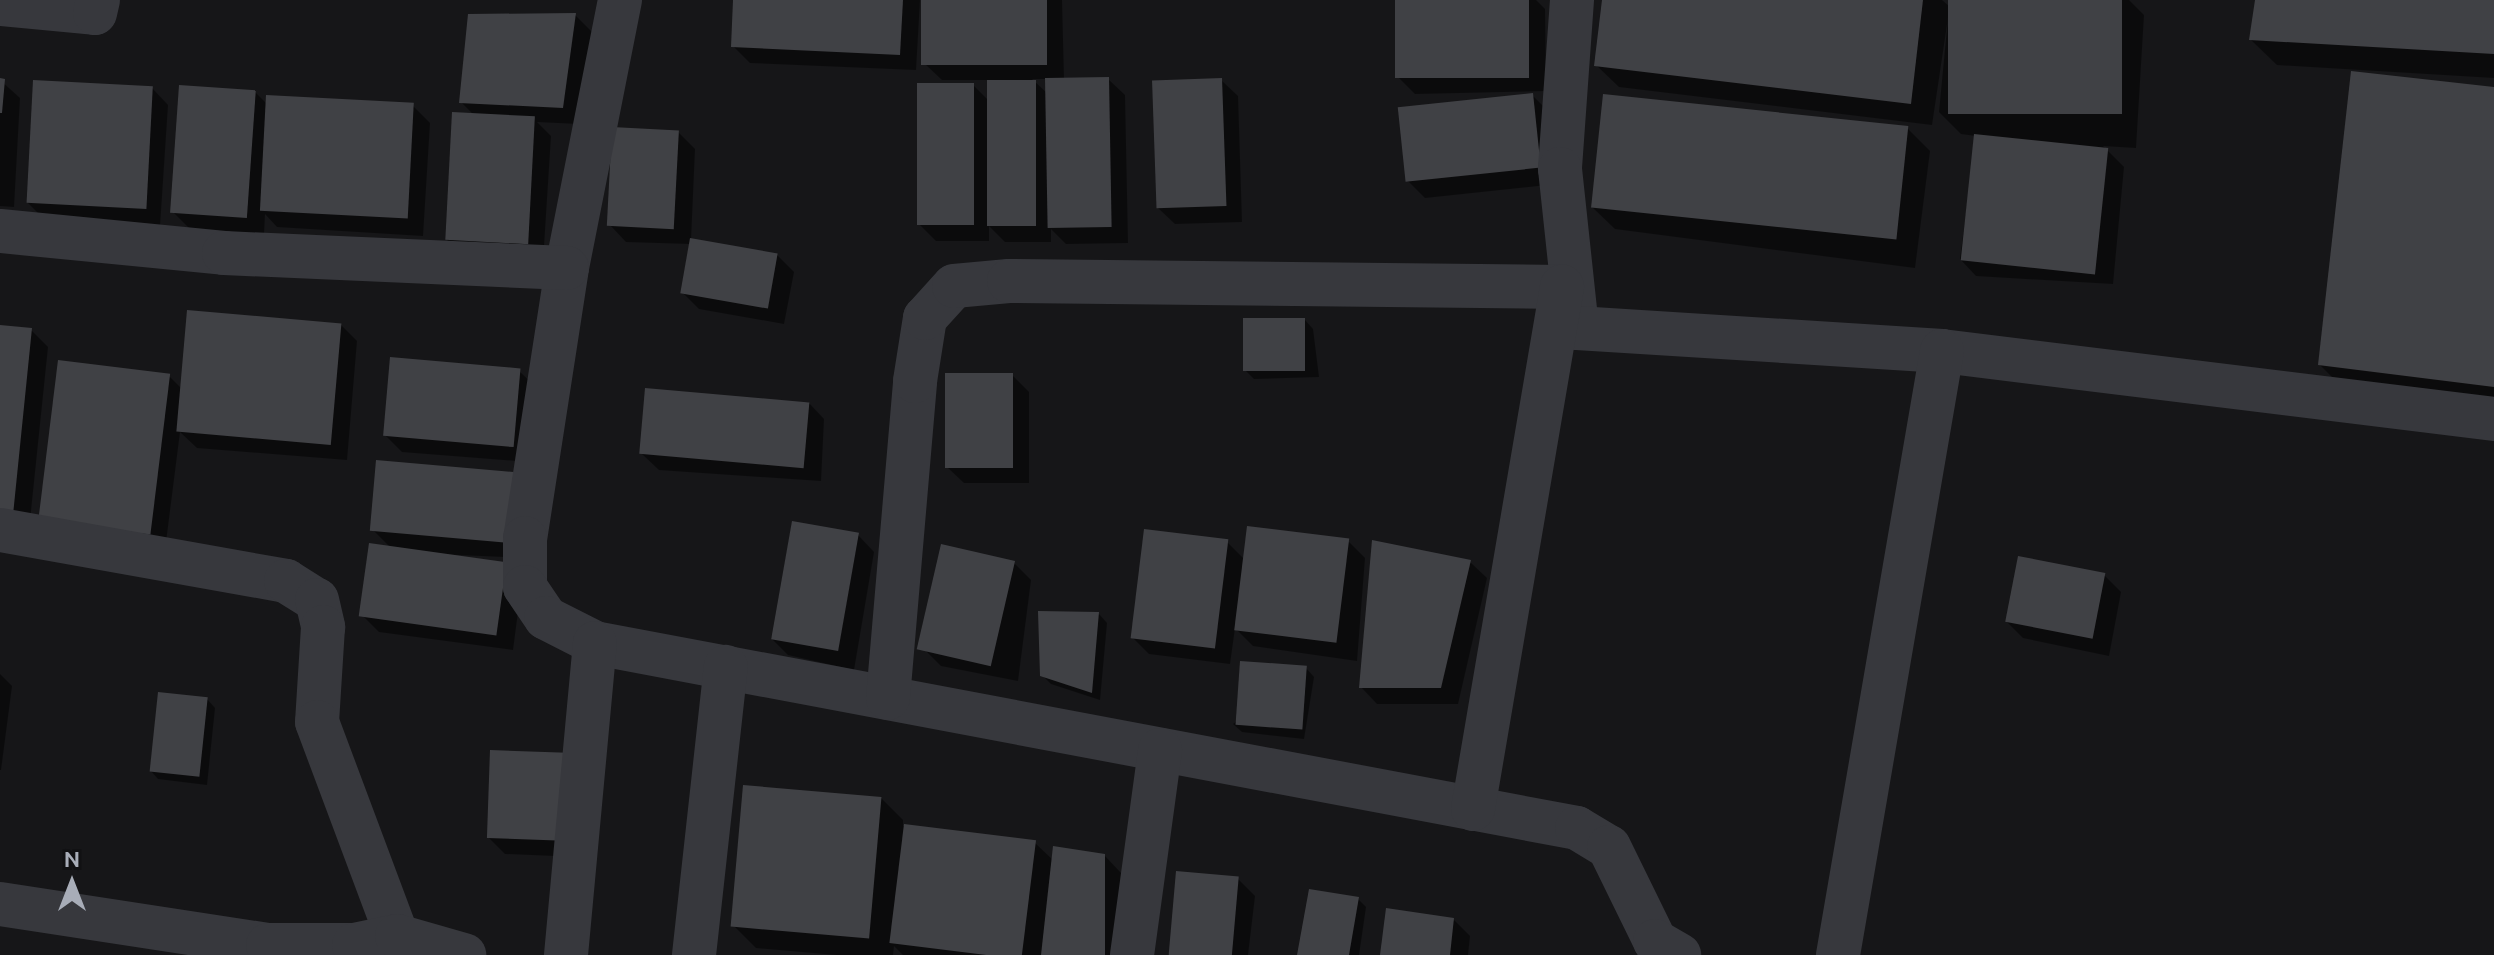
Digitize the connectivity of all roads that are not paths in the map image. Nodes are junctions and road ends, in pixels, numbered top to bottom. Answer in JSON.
{"nodes":[{"id":1,"x":98,"y":0,"type":"edge"},
{"id":2,"x":620,"y":0,"type":"edge"},
{"id":3,"x":1572,"y":0,"type":"edge"},
{"id":4,"x":0,"y":4,"type":"edge"},
{"id":5,"x":0,"y":231,"type":"edge"},
{"id":6,"x":1568,"y":241,"type":"junction"},
{"id":7,"x":567,"y":268,"type":"junction"},
{"id":8,"x":1562,"y":287,"type":"junction"},
{"id":9,"x":1942,"y":351,"type":"junction"},
{"id":10,"x":2494,"y":419,"type":"edge"},
{"id":11,"x":0,"y":530,"type":"edge"},
{"id":12,"x":595,"y":643,"type":"junction"},
{"id":13,"x":726,"y":667,"type":"junction"},
{"id":14,"x":888,"y":698,"type":"junction"},
{"id":15,"x":1160,"y":750,"type":"junction"},
{"id":16,"x":1473,"y":809,"type":"junction"},
{"id":17,"x":0,"y":904,"type":"edge"},
{"id":18,"x":394,"y":946,"type":"edge"},
{"id":19,"x":464,"y":955,"type":"edge"},
{"id":20,"x":566,"y":955,"type":"edge"},
{"id":21,"x":694,"y":955,"type":"edge"},
{"id":22,"x":1132,"y":955,"type":"edge"},
{"id":23,"x":1679,"y":955,"type":"edge"},
{"id":24,"x":1838,"y":955,"type":"edge"}],
"edges":[{"from":1,"to":4,"type":"street"},
{"from":2,"to":7,"type":"street"},
{"from":3,"to":6,"type":"street"},
{"from":5,"to":7,"type":"street"},
{"from":6,"to":8,"type":"street"},
{"from":6,"to":9,"type":"street"},
{"from":7,"to":12,"type":"street"},
{"from":8,"to":14,"type":"street"},
{"from":8,"to":16,"type":"street"},
{"from":9,"to":10,"type":"street"},
{"from":9,"to":24,"type":"street"},
{"from":11,"to":18,"type":"street"},
{"from":12,"to":13,"type":"street"},
{"from":12,"to":20,"type":"street"},
{"from":13,"to":14,"type":"street"},
{"from":13,"to":21,"type":"street"},
{"from":14,"to":15,"type":"street"},
{"from":15,"to":16,"type":"street"},
{"from":15,"to":22,"type":"street"},
{"from":16,"to":23,"type":"street"},
{"from":17,"to":18,"type":"street"},
{"from":18,"to":19,"type":"street"}]}
